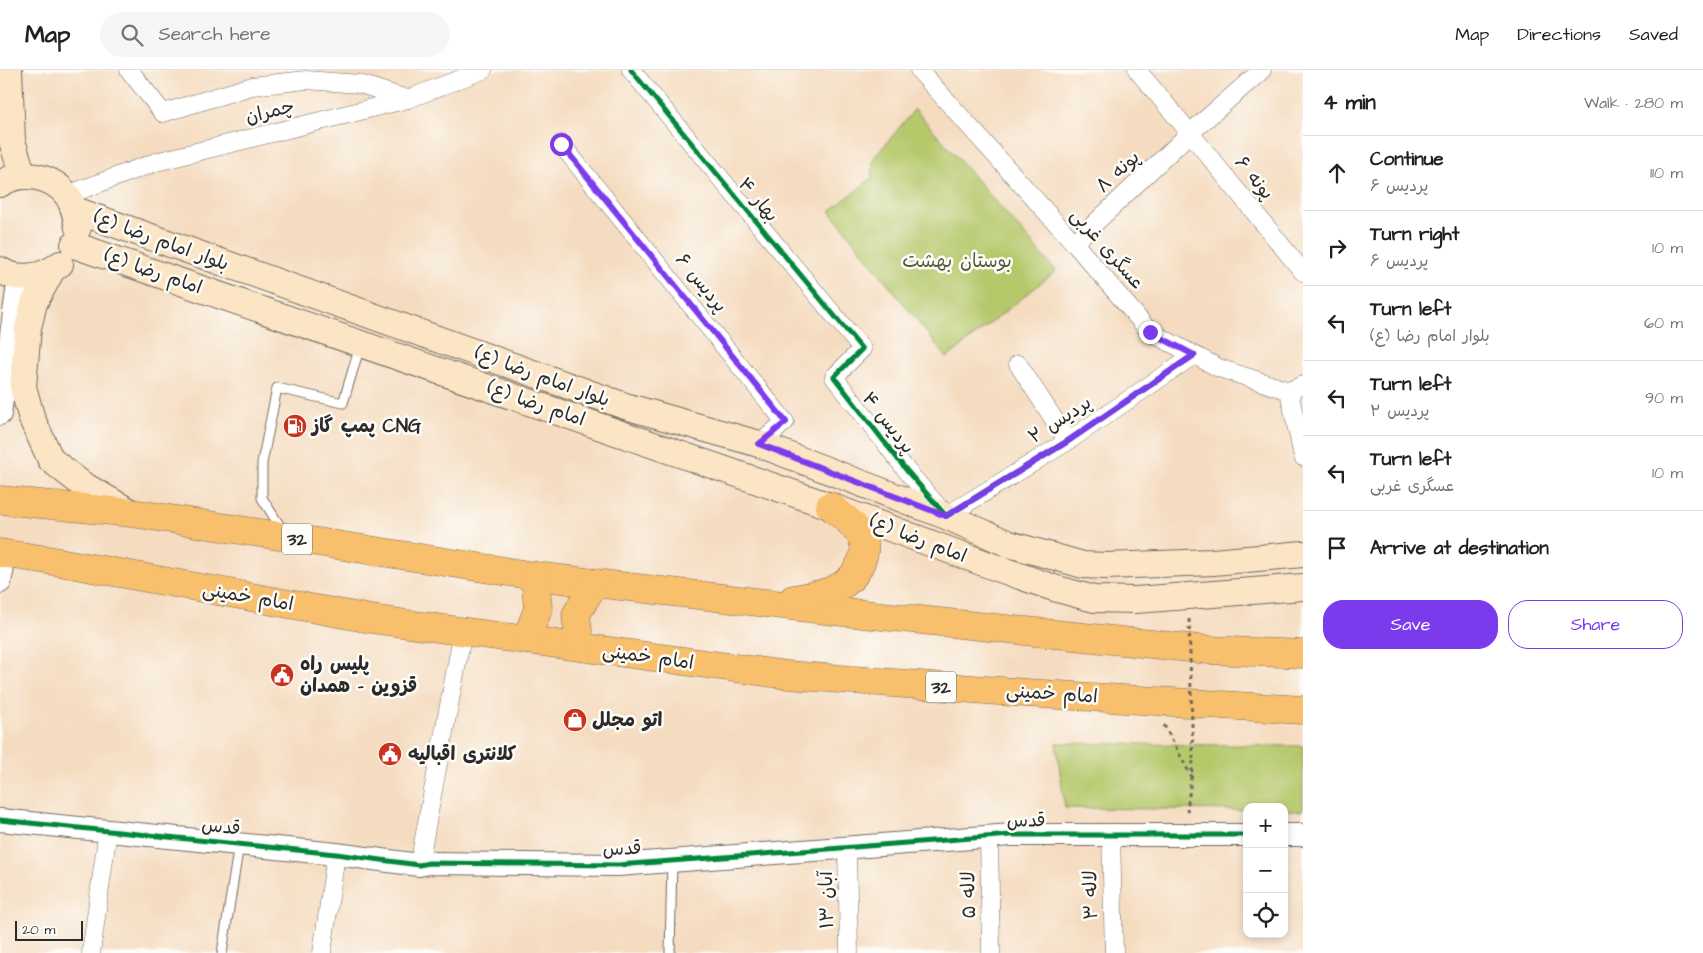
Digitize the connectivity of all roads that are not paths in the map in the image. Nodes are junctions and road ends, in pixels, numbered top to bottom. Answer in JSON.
{"nodes":[{"id":1,"x":9,"y":70,"type":"edge"},
{"id":2,"x":130,"y":70,"type":"edge"},
{"id":3,"x":483,"y":70,"type":"edge"},
{"id":4,"x":631,"y":70,"type":"edge"},
{"id":5,"x":919,"y":70,"type":"edge"},
{"id":6,"x":1137,"y":70,"type":"edge"},
{"id":7,"x":1262,"y":70,"type":"edge"},
{"id":8,"x":408,"y":99,"type":"junction"},
{"id":9,"x":1190,"y":133,"type":"junction"},
{"id":10,"x":561,"y":144,"type":"dead end"},
{"id":11,"x":11,"y":180,"type":"edge"},
{"id":12,"x":71,"y":203,"type":"junction"},
{"id":13,"x":1074,"y":242,"type":"junction"},
{"id":14,"x":74,"y":244,"type":"junction"},
{"id":15,"x":52,"y":270,"type":"junction"},
{"id":16,"x":1303,"y":272,"type":"edge"},
{"id":17,"x":10,"y":273,"type":"edge"},
{"id":18,"x":361,"y":344,"type":"junction"},
{"id":19,"x":862,"y":349,"type":"joint"},
{"id":20,"x":1194,"y":355,"type":"junction"},
{"id":21,"x":1018,"y":364,"type":"dead end"},
{"id":22,"x":1296,"y":388,"type":"edge"},
{"id":23,"x":0,"y":414,"type":"edge"},
{"id":24,"x":1068,"y":441,"type":"junction"},
{"id":25,"x":759,"y":444,"type":"junction"},
{"id":26,"x":1303,"y":457,"type":"edge"},
{"id":27,"x":0,"y":500,"type":"edge"},
{"id":28,"x":830,"y":506,"type":"junction"},
{"id":29,"x":132,"y":513,"type":"junction"},
{"id":30,"x":946,"y":516,"type":"junction"},
{"id":31,"x":287,"y":538,"type":"junction"},
{"id":32,"x":1009,"y":544,"type":"junction"},
{"id":33,"x":3,"y":553,"type":"edge"},
{"id":34,"x":1303,"y":554,"type":"edge"},
{"id":35,"x":996,"y":568,"type":"junction"},
{"id":36,"x":535,"y":576,"type":"junction"},
{"id":37,"x":0,"y":582,"type":"edge"},
{"id":38,"x":594,"y":583,"type":"junction"},
{"id":39,"x":1303,"y":587,"type":"edge"},
{"id":40,"x":760,"y":603,"type":"junction"},
{"id":41,"x":463,"y":631,"type":"junction"},
{"id":42,"x":526,"y":640,"type":"junction"},
{"id":43,"x":580,"y":648,"type":"junction"},
{"id":44,"x":1303,"y":654,"type":"edge"},
{"id":45,"x":1303,"y":710,"type":"edge"},
{"id":46,"x":0,"y":820,"type":"edge"},
{"id":47,"x":108,"y":830,"type":"junction"},
{"id":48,"x":1243,"y":835,"type":"edge"},
{"id":49,"x":1288,"y":835,"type":"edge"},
{"id":50,"x":1303,"y":835,"type":"edge"},
{"id":51,"x":1112,"y":836,"type":"junction"},
{"id":52,"x":989,"y":837,"type":"junction"},
{"id":53,"x":239,"y":844,"type":"junction"},
{"id":54,"x":847,"y":847,"type":"junction"},
{"id":55,"x":336,"y":854,"type":"junction"},
{"id":56,"x":672,"y":861,"type":"junction"},
{"id":57,"x":419,"y":866,"type":"junction"},
{"id":58,"x":90,"y":953,"type":"edge"},
{"id":59,"x":222,"y":953,"type":"edge"},
{"id":60,"x":322,"y":953,"type":"edge"},
{"id":61,"x":670,"y":953,"type":"edge"},
{"id":62,"x":849,"y":953,"type":"edge"},
{"id":63,"x":991,"y":953,"type":"edge"},
{"id":64,"x":1114,"y":953,"type":"edge"}],
"edges":[{"from":1,"to":11,"type":"main road"},
{"from":2,"to":8,"type":"street"},
{"from":3,"to":8,"type":"street","name":"چمران"},
{"from":4,"to":19,"type":"street","name":"بهار ۴"},
{"from":5,"to":13,"type":"street","name":"عسگری غربی"},
{"from":6,"to":9,"type":"street","name":"پونه ۶"},
{"from":7,"to":9,"type":"street","name":"پونه ۸"},
{"from":8,"to":12,"type":"street","name":"چمران"},
{"from":9,"to":13,"type":"street","name":"پونه ۸"},
{"from":9,"to":16,"type":"street","name":"پونه ۶"},
{"from":10,"to":25,"type":"street","name":"پردیس ۶"},
{"from":11,"to":12,"type":"main road","name":"بلوار امام رضا (ع)"},
{"from":12,"to":14,"type":"main road"},
{"from":12,"to":25,"type":"main road","name":"بلوار امام رضا (ع)"},
{"from":13,"to":20,"type":"street","name":"عسگری غربی"},
{"from":14,"to":15,"type":"main road"},
{"from":14,"to":18,"type":"main road","name":"امام رضا (ع)"},
{"from":15,"to":17,"type":"main road"},
{"from":15,"to":29,"type":"main road"},
{"from":17,"to":23,"type":"street"},
{"from":18,"to":28,"type":"main road","name":"امام رضا (ع)"},
{"from":18,"to":31,"type":"lane"},
{"from":19,"to":30,"type":"street","name":"پردیس ۴"},
{"from":20,"to":22,"type":"street","name":"عسگری غربی"},
{"from":20,"to":24,"type":"street","name":"پردیس ۲"},
{"from":21,"to":24,"type":"street"},
{"from":22,"to":26,"type":"street"},
{"from":24,"to":30,"type":"street","name":"پردیس ۲"},
{"from":25,"to":30,"type":"main road","name":"بلوار امام رضا (ع)"},
{"from":27,"to":29,"type":"highway","number":"32"},
{"from":28,"to":35,"type":"main road","name":"امام رضا (ع)"},
{"from":28,"to":40,"type":"highway"},
{"from":29,"to":31,"type":"highway","number":"32"},
{"from":30,"to":32,"type":"main road","name":"بلوار امام رضا (ع)"},
{"from":31,"to":36,"type":"highway","number":"32"},
{"from":32,"to":34,"type":"main road","name":"بلوار امام رضا (ع)"},
{"from":32,"to":35,"type":"main road"},
{"from":33,"to":37,"type":"street"},
{"from":33,"to":41,"type":"highway","name":"امام خمینی","number":"32"},
{"from":35,"to":39,"type":"main road","name":"امام رضا (ع)"},
{"from":36,"to":38,"type":"highway","number":"32"},
{"from":36,"to":42,"type":"highway"},
{"from":38,"to":40,"type":"highway","number":"32"},
{"from":38,"to":43,"type":"highway"},
{"from":40,"to":44,"type":"highway","number":"32"},
{"from":41,"to":42,"type":"highway","name":"امام خمینی","number":"32"},
{"from":41,"to":57,"type":"street"},
{"from":42,"to":43,"type":"highway","name":"امام خمینی","number":"32"},
{"from":43,"to":45,"type":"highway","name":"امام خمینی","number":"32"},
{"from":46,"to":47,"type":"street","name":"قدس"},
{"from":47,"to":53,"type":"street","name":"قدس"},
{"from":47,"to":58,"type":"street"},
{"from":48,"to":51,"type":"street","name":"قدس"},
{"from":49,"to":50,"type":"street"},
{"from":51,"to":52,"type":"street","name":"قدس"},
{"from":51,"to":64,"type":"street","name":"لاله ۳"},
{"from":52,"to":54,"type":"street","name":"قدس"},
{"from":52,"to":63,"type":"street","name":"لاله ۵"},
{"from":53,"to":55,"type":"street","name":"قدس"},
{"from":53,"to":59,"type":"lane"},
{"from":54,"to":56,"type":"street","name":"قدس"},
{"from":54,"to":62,"type":"street","name":"۱۳ آبان"},
{"from":55,"to":57,"type":"street","name":"قدس"},
{"from":55,"to":60,"type":"street"},
{"from":56,"to":57,"type":"street","name":"قدس"},
{"from":56,"to":61,"type":"lane"}]}
